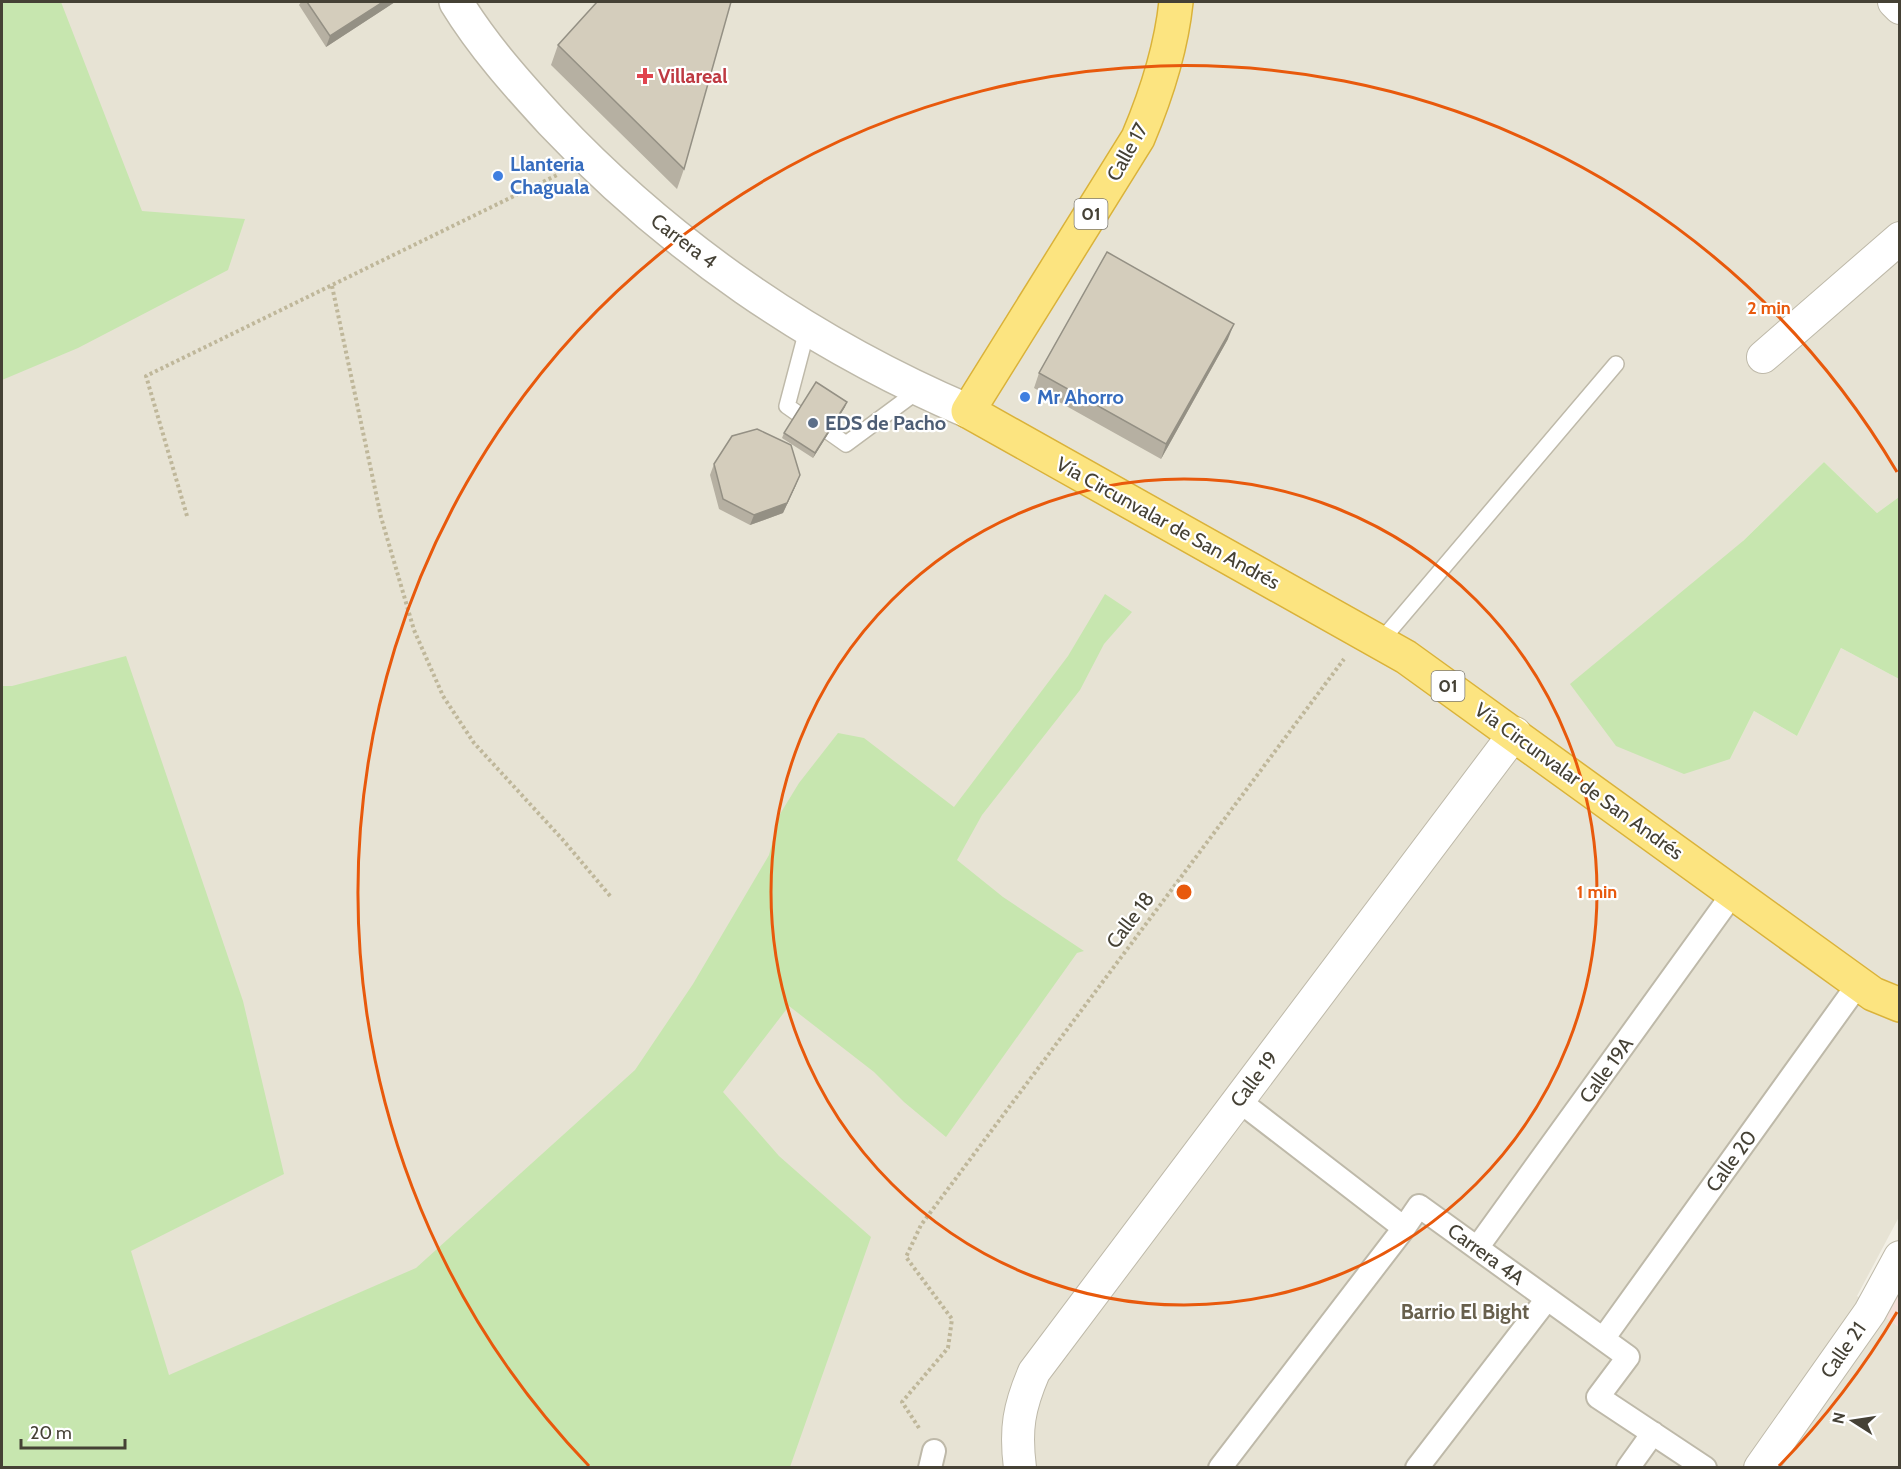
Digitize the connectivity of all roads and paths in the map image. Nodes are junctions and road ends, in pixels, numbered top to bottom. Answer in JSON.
{"nodes":[{"id":1,"x":456,"y":2,"type":"edge"},
{"id":2,"x":1176,"y":2,"type":"edge"},
{"id":3,"x":1894,"y":2,"type":"edge"},
{"id":4,"x":1899,"y":8,"type":"edge"},
{"id":5,"x":588,"y":160,"type":"junction"},
{"id":6,"x":1899,"y":238,"type":"edge"},
{"id":7,"x":332,"y":286,"type":"junction"},
{"id":8,"x":807,"y":330,"type":"junction"},
{"id":9,"x":1763,"y":357,"type":"dead end"},
{"id":10,"x":1616,"y":364,"type":"dead end"},
{"id":11,"x":920,"y":390,"type":"junction"},
{"id":12,"x":968,"y":411,"type":"junction"},
{"id":13,"x":797,"y":413,"type":"edge"},
{"id":14,"x":829,"y":432,"type":"edge"},
{"id":15,"x":187,"y":516,"type":"dead end"},
{"id":16,"x":1372,"y":637,"type":"junction"},
{"id":17,"x":1515,"y":733,"type":"junction"},
{"id":18,"x":1734,"y":892,"type":"junction"},
{"id":19,"x":611,"y":897,"type":"dead end"},
{"id":20,"x":1859,"y":983,"type":"junction"},
{"id":21,"x":1899,"y":1005,"type":"edge"},
{"id":22,"x":1238,"y":1100,"type":"junction"},
{"id":23,"x":1404,"y":1228,"type":"junction"},
{"id":24,"x":1478,"y":1248,"type":"junction"},
{"id":25,"x":1895,"y":1276,"type":"edge"},
{"id":26,"x":1547,"y":1299,"type":"junction"},
{"id":27,"x":1603,"y":1339,"type":"junction"},
{"id":28,"x":1653,"y":1433,"type":"junction"},
{"id":29,"x":932,"y":1459,"type":"edge"},
{"id":30,"x":1020,"y":1467,"type":"edge"},
{"id":31,"x":1220,"y":1467,"type":"edge"},
{"id":32,"x":1417,"y":1467,"type":"edge"},
{"id":33,"x":1628,"y":1467,"type":"edge"},
{"id":34,"x":1705,"y":1467,"type":"edge"},
{"id":35,"x":1760,"y":1467,"type":"edge"}],
"edges":[{"from":1,"to":5,"type":"street","name":"Carrera 4"},
{"from":2,"to":12,"type":"highway","name":"Calle 17","number":"01"},
{"from":3,"to":4,"type":"street"},
{"from":5,"to":7,"type":"path"},
{"from":5,"to":8,"type":"street","name":"Carrera 4"},
{"from":6,"to":9,"type":"street"},
{"from":7,"to":15,"type":"path"},
{"from":7,"to":19,"type":"path"},
{"from":8,"to":11,"type":"street","name":"Carrera 4"},
{"from":8,"to":13,"type":"lane"},
{"from":10,"to":16,"type":"lane"},
{"from":11,"to":12,"type":"street","name":"Carrera 4"},
{"from":11,"to":14,"type":"lane"},
{"from":12,"to":16,"type":"highway","name":"Vía Circunvalar de San Andrés","number":"01"},
{"from":16,"to":17,"type":"highway","name":"Vía Circunvalar de San Andrés","number":"01"},
{"from":16,"to":29,"type":"path","name":"Calle 18"},
{"from":17,"to":18,"type":"highway","name":"Vía Circunvalar de San Andrés","number":"01"},
{"from":17,"to":22,"type":"street","name":"Calle 19"},
{"from":18,"to":20,"type":"highway","name":"Vía Circunvalar de San Andrés","number":"01"},
{"from":18,"to":24,"type":"street","name":"Calle 19A"},
{"from":20,"to":21,"type":"highway","name":"Vía Circunvalar de San Andrés","number":"01"},
{"from":20,"to":27,"type":"street","name":"Calle 20"},
{"from":22,"to":23,"type":"street"},
{"from":22,"to":30,"type":"street","name":"Calle 19"},
{"from":23,"to":24,"type":"street","name":"Carrera 4A"},
{"from":23,"to":31,"type":"street"},
{"from":24,"to":26,"type":"street","name":"Carrera 4A"},
{"from":25,"to":35,"type":"street","name":"Calle 21"},
{"from":26,"to":27,"type":"street","name":"Carrera 4A"},
{"from":26,"to":32,"type":"street"},
{"from":27,"to":28,"type":"street","name":"Carrera 4A"},
{"from":28,"to":33,"type":"street"},
{"from":28,"to":34,"type":"street","name":"Carrera 4A"}]}
